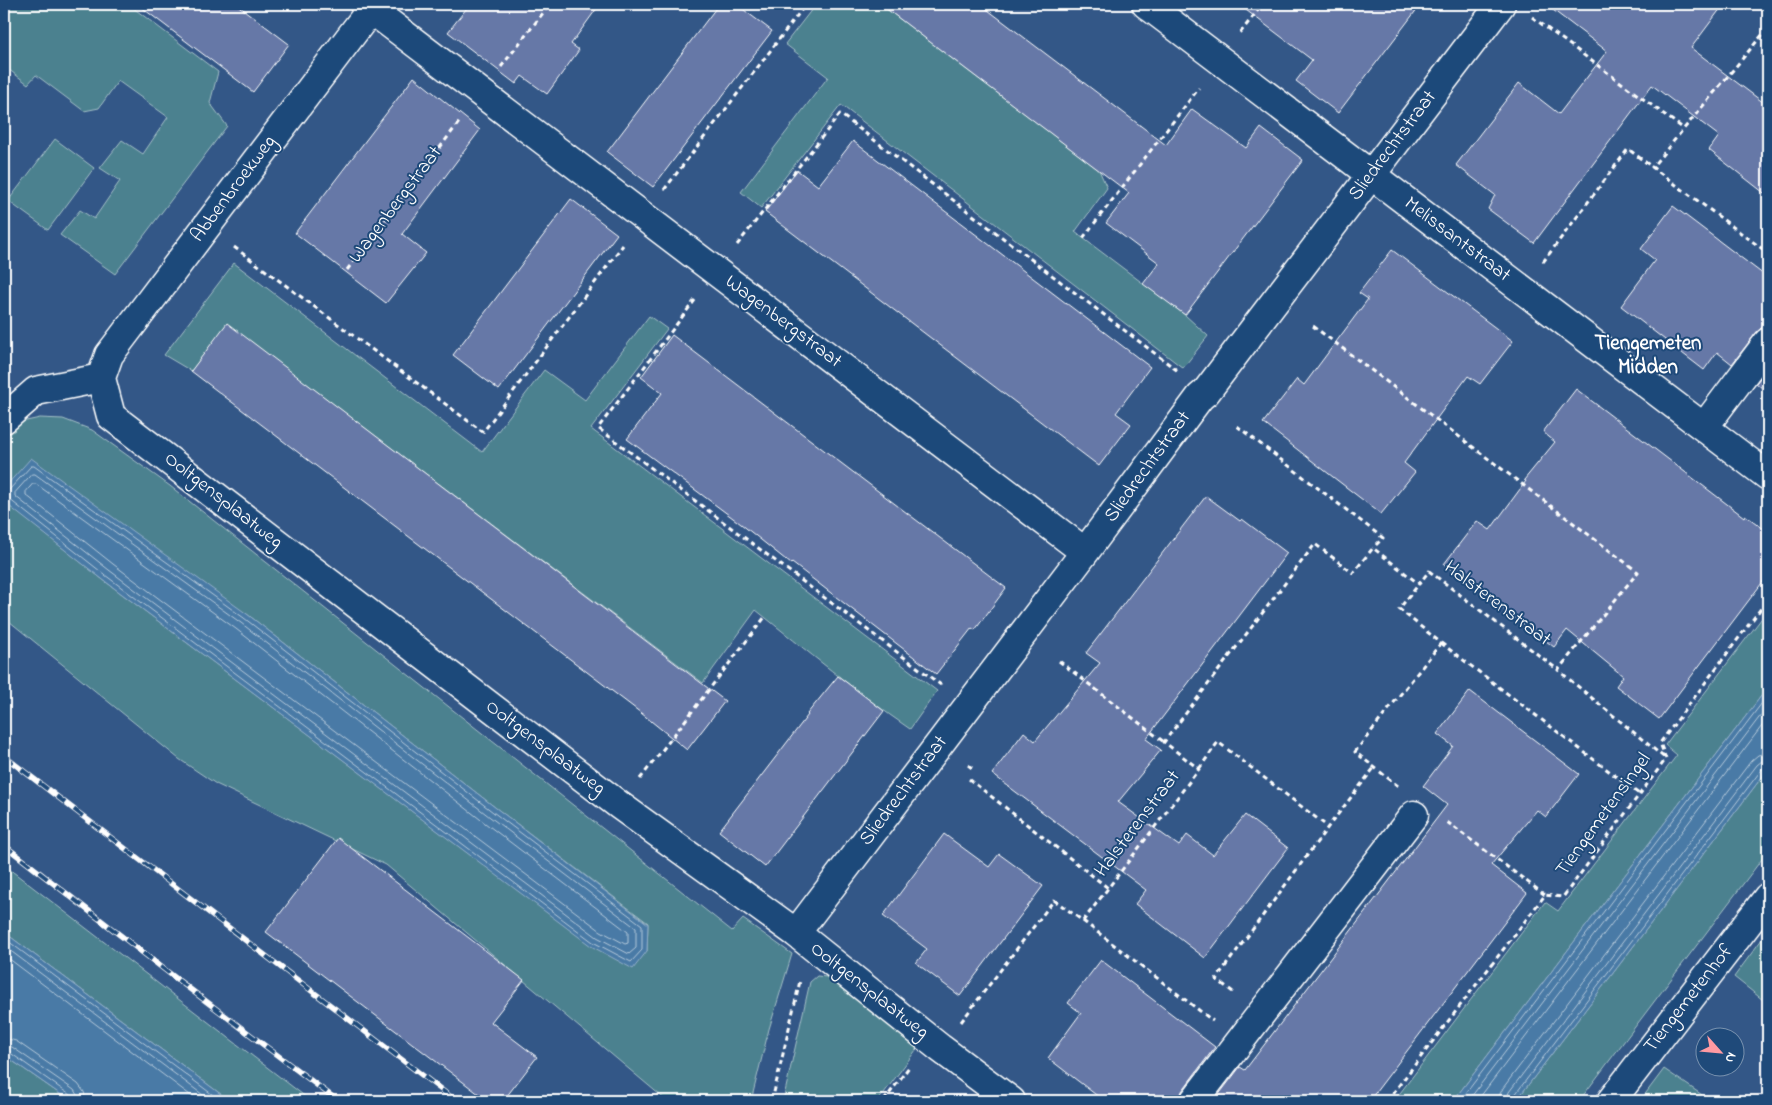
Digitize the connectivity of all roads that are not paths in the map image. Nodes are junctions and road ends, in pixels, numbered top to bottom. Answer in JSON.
{"nodes":[{"id":1,"x":1146,"y":4,"type":"edge"},
{"id":2,"x":1501,"y":4,"type":"edge"},
{"id":3,"x":370,"y":5,"type":"edge"},
{"id":4,"x":1371,"y":174,"type":"junction"},
{"id":5,"x":1768,"y":342,"type":"edge"},
{"id":6,"x":101,"y":378,"type":"junction"},
{"id":7,"x":4,"y":419,"type":"edge"},
{"id":8,"x":1704,"y":427,"type":"junction"},
{"id":9,"x":1768,"y":476,"type":"edge"},
{"id":10,"x":1085,"y":552,"type":"junction"},
{"id":11,"x":1409,"y":803,"type":"road end"},
{"id":12,"x":1768,"y":897,"type":"edge"},
{"id":13,"x":802,"y":938,"type":"junction"},
{"id":14,"x":1011,"y":1101,"type":"edge"},
{"id":15,"x":1194,"y":1101,"type":"edge"},
{"id":16,"x":1611,"y":1101,"type":"edge"}],
"edges":[{"from":1,"to":4,"type":"street","name":"Melissantstraat"},
{"from":2,"to":4,"type":"street","name":"Sliedrechtstraat"},
{"from":3,"to":6,"type":"street","name":"Abbenbroekweg"},
{"from":3,"to":10,"type":"street","name":"Wagenbergstraat"},
{"from":4,"to":8,"type":"street","name":"Melissantstraat"},
{"from":4,"to":10,"type":"street","name":"Sliedrechtstraat"},
{"from":5,"to":8,"type":"street"},
{"from":6,"to":7,"type":"street"},
{"from":6,"to":13,"type":"street","name":"Ooltgensplaatweg"},
{"from":8,"to":9,"type":"street","name":"Melissantstraat"},
{"from":10,"to":13,"type":"street","name":"Sliedrechtstraat"},
{"from":11,"to":15,"type":"street"},
{"from":12,"to":16,"type":"street","name":"Tiengemetenhof"},
{"from":13,"to":14,"type":"street","name":"Ooltgensplaatweg"}]}
